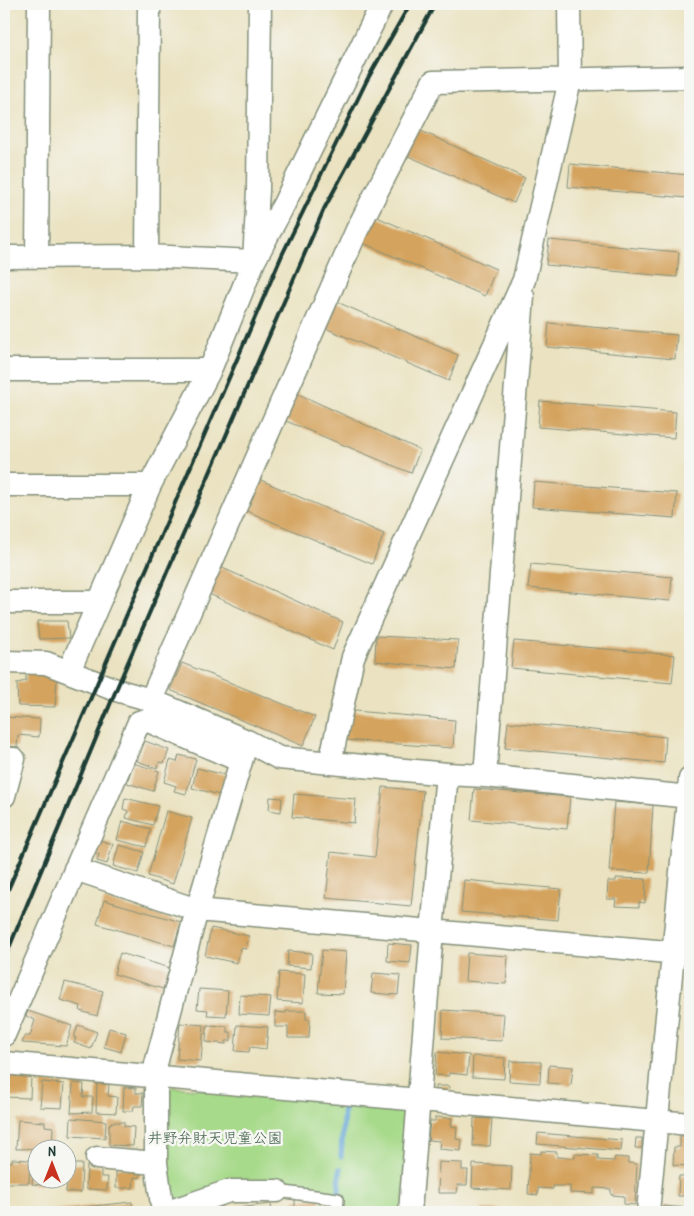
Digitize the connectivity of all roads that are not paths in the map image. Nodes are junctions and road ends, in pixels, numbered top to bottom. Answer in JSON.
{"nodes":[{"id":1,"x":39,"y":4,"type":"edge"},
{"id":2,"x":150,"y":4,"type":"edge"},
{"id":3,"x":260,"y":4,"type":"edge"},
{"id":4,"x":382,"y":4,"type":"edge"},
{"id":5,"x":569,"y":4,"type":"edge"},
{"id":6,"x":690,"y":77,"type":"edge"},
{"id":7,"x":570,"y":80,"type":"junction"},
{"id":8,"x":258,"y":190,"type":"junction"},
{"id":9,"x":283,"y":206,"type":"junction"},
{"id":10,"x":147,"y":256,"type":"junction"},
{"id":11,"x":4,"y":257,"type":"edge"},
{"id":12,"x":37,"y":257,"type":"junction"},
{"id":13,"x":254,"y":261,"type":"junction"},
{"id":14,"x":524,"y":280,"type":"junction"},
{"id":15,"x":4,"y":370,"type":"edge"},
{"id":16,"x":210,"y":370,"type":"junction"},
{"id":17,"x":4,"y":485,"type":"edge"},
{"id":18,"x":150,"y":485,"type":"junction"},
{"id":19,"x":4,"y":602,"type":"edge"},
{"id":20,"x":99,"y":602,"type":"junction"},
{"id":21,"x":4,"y":662,"type":"edge"},
{"id":22,"x":69,"y":671,"type":"junction"},
{"id":23,"x":151,"y":700,"type":"junction"},
{"id":24,"x":244,"y":751,"type":"junction"},
{"id":25,"x":4,"y":759,"type":"edge"},
{"id":26,"x":330,"y":763,"type":"junction"},
{"id":27,"x":447,"y":774,"type":"junction"},
{"id":28,"x":485,"y":776,"type":"junction"},
{"id":29,"x":690,"y":791,"type":"edge"},
{"id":30,"x":4,"y":796,"type":"edge"},
{"id":31,"x":74,"y":869,"type":"junction"},
{"id":32,"x":197,"y":910,"type":"junction"},
{"id":33,"x":432,"y":931,"type":"junction"},
{"id":34,"x":682,"y":953,"type":"edge"},
{"id":35,"x":4,"y":1035,"type":"edge"},
{"id":36,"x":4,"y":1064,"type":"edge"},
{"id":37,"x":156,"y":1077,"type":"junction"},
{"id":38,"x":419,"y":1100,"type":"junction"},
{"id":39,"x":658,"y":1121,"type":"junction"},
{"id":40,"x":690,"y":1124,"type":"edge"},
{"id":41,"x":97,"y":1158,"type":"dead end"},
{"id":42,"x":156,"y":1163,"type":"junction"},
{"id":43,"x":277,"y":1191,"type":"joint"},
{"id":44,"x":162,"y":1212,"type":"edge"},
{"id":45,"x":168,"y":1212,"type":"edge"},
{"id":46,"x":337,"y":1212,"type":"edge"},
{"id":47,"x":410,"y":1212,"type":"edge"},
{"id":48,"x":648,"y":1212,"type":"edge"}],
"edges":[{"from":1,"to":12,"type":"street"},
{"from":2,"to":10,"type":"street"},
{"from":3,"to":8,"type":"street"},
{"from":4,"to":9,"type":"street"},
{"from":5,"to":7,"type":"street"},
{"from":6,"to":7,"type":"street"},
{"from":7,"to":14,"type":"street"},
{"from":7,"to":23,"type":"street"},
{"from":8,"to":9,"type":"street"},
{"from":8,"to":13,"type":"street"},
{"from":9,"to":13,"type":"street"},
{"from":10,"to":12,"type":"street"},
{"from":10,"to":13,"type":"street"},
{"from":11,"to":12,"type":"street"},
{"from":13,"to":16,"type":"street"},
{"from":14,"to":26,"type":"street"},
{"from":14,"to":28,"type":"street"},
{"from":15,"to":16,"type":"street"},
{"from":16,"to":18,"type":"street"},
{"from":17,"to":18,"type":"street"},
{"from":18,"to":20,"type":"street"},
{"from":19,"to":20,"type":"street"},
{"from":20,"to":22,"type":"street"},
{"from":21,"to":22,"type":"street"},
{"from":22,"to":23,"type":"street"},
{"from":23,"to":24,"type":"street"},
{"from":24,"to":26,"type":"street"},
{"from":24,"to":31,"type":"street"},
{"from":24,"to":32,"type":"street"},
{"from":25,"to":30,"type":"street"},
{"from":26,"to":27,"type":"street"},
{"from":27,"to":28,"type":"street"},
{"from":27,"to":33,"type":"street"},
{"from":28,"to":29,"type":"street"},
{"from":29,"to":34,"type":"street"},
{"from":31,"to":32,"type":"street"},
{"from":31,"to":35,"type":"street"},
{"from":32,"to":33,"type":"street"},
{"from":32,"to":37,"type":"street"},
{"from":33,"to":34,"type":"street"},
{"from":33,"to":38,"type":"street"},
{"from":34,"to":39,"type":"street"},
{"from":36,"to":37,"type":"street"},
{"from":37,"to":38,"type":"street"},
{"from":37,"to":42,"type":"street"},
{"from":38,"to":39,"type":"street"},
{"from":38,"to":47,"type":"street"},
{"from":39,"to":40,"type":"street"},
{"from":39,"to":48,"type":"street"},
{"from":41,"to":42,"type":"street"},
{"from":42,"to":44,"type":"street"},
{"from":43,"to":45,"type":"street"},
{"from":43,"to":46,"type":"lane"}]}
